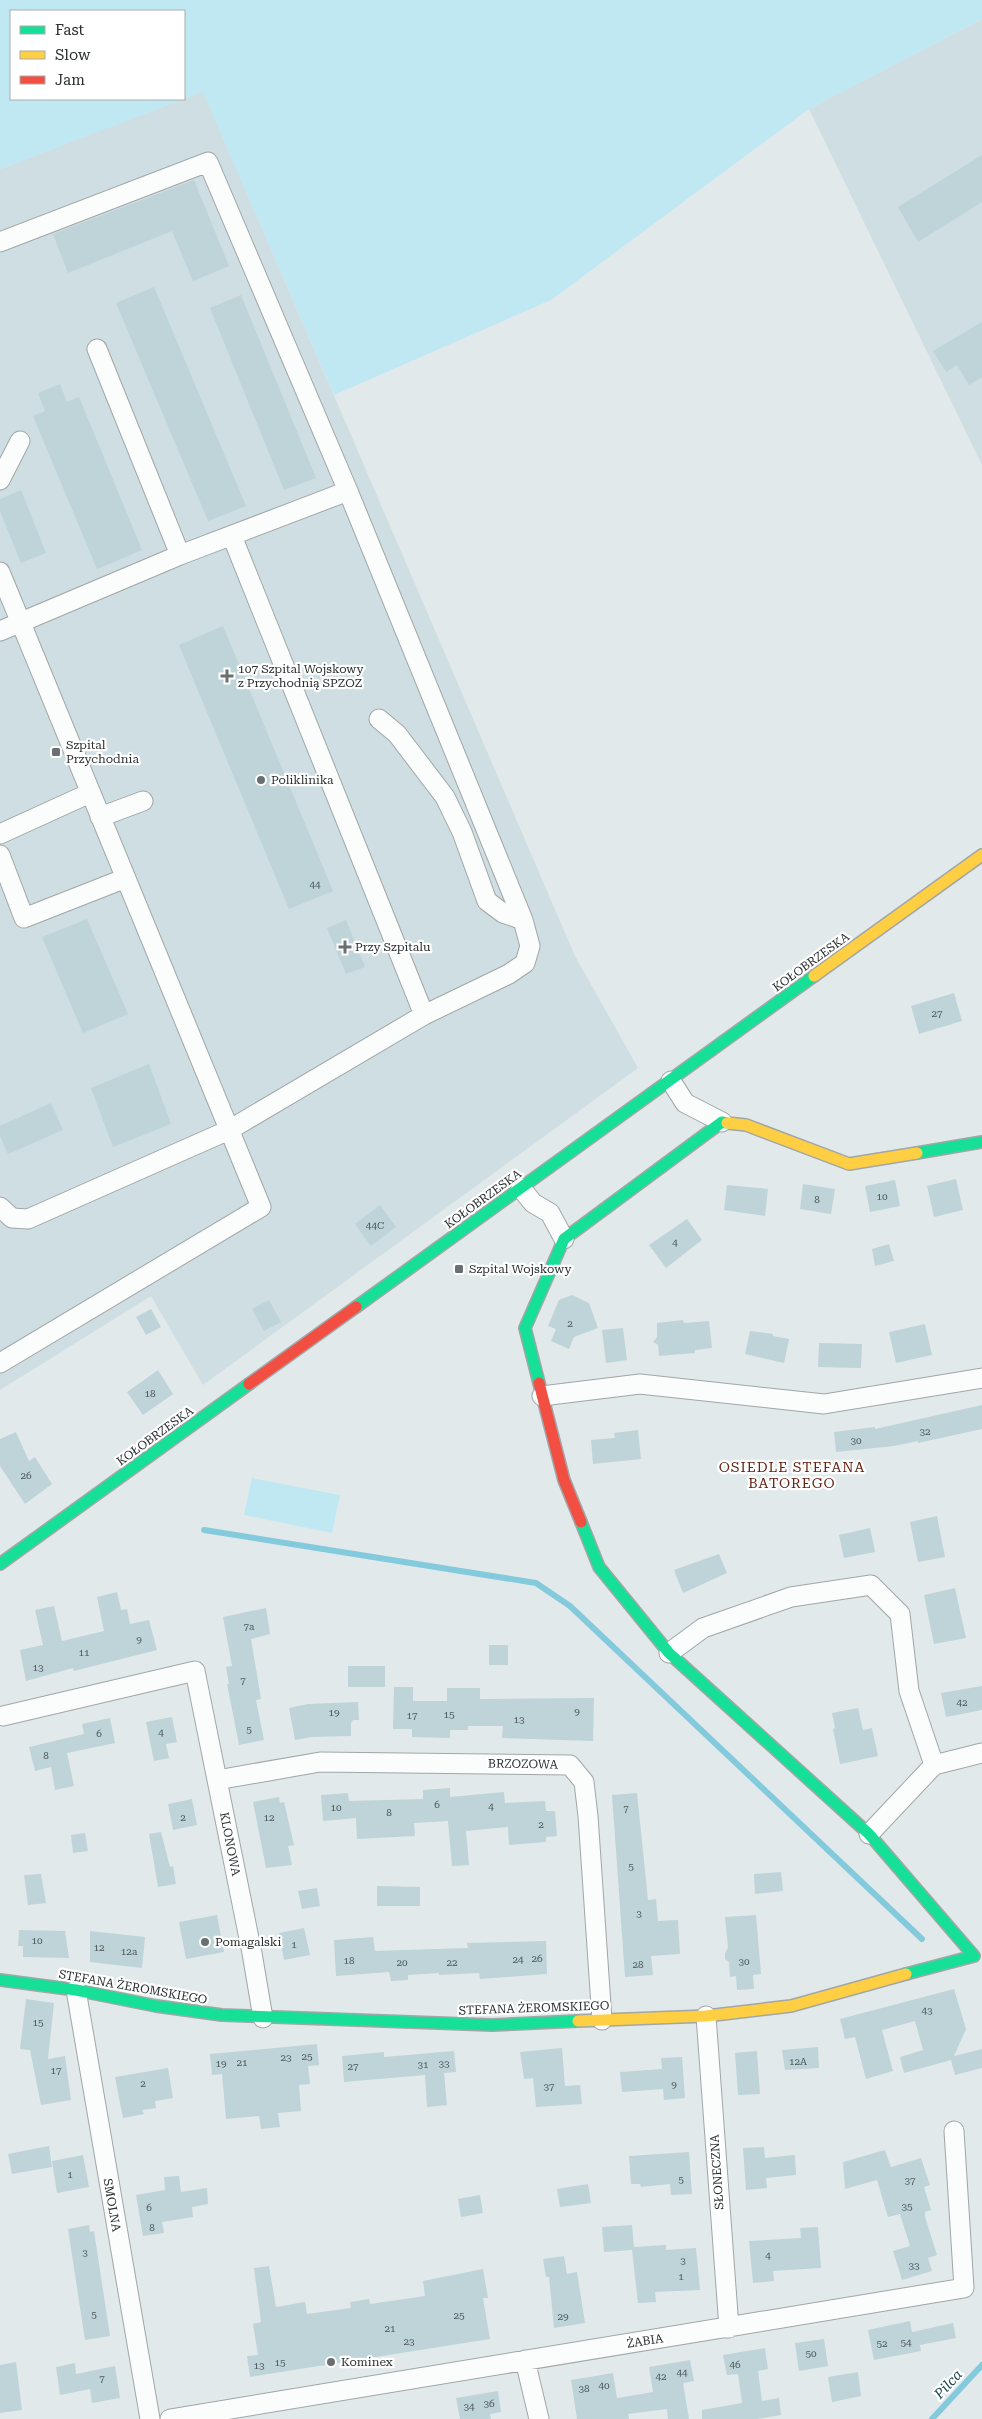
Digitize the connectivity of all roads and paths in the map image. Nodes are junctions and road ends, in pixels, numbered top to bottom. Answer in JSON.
{"nodes":[{"id":1,"x":0,"y":242,"type":"edge"},
{"id":2,"x":98,"y":349,"type":"dead end"},
{"id":3,"x":20,"y":440,"type":"dead end"},
{"id":4,"x":0,"y":480,"type":"edge"},
{"id":5,"x":348,"y":491,"type":"junction"},
{"id":6,"x":232,"y":536,"type":"junction"},
{"id":7,"x":180,"y":555,"type":"junction"},
{"id":8,"x":0,"y":572,"type":"edge"},
{"id":9,"x":21,"y":622,"type":"junction"},
{"id":10,"x":0,"y":631,"type":"edge"},
{"id":11,"x":379,"y":719,"type":"dead end"},
{"id":12,"x":90,"y":793,"type":"junction"},
{"id":13,"x":143,"y":801,"type":"dead end"},
{"id":14,"x":100,"y":817,"type":"junction"},
{"id":15,"x":0,"y":834,"type":"edge"},
{"id":16,"x":0,"y":855,"type":"edge"},
{"id":17,"x":982,"y":855,"type":"edge"},
{"id":18,"x":126,"y":878,"type":"junction"},
{"id":19,"x":523,"y":920,"type":"junction"},
{"id":20,"x":424,"y":1015,"type":"junction"},
{"id":21,"x":670,"y":1081,"type":"junction"},
{"id":22,"x":722,"y":1122,"type":"junction"},
{"id":23,"x":229,"y":1130,"type":"junction"},
{"id":24,"x":982,"y":1142,"type":"edge"},
{"id":25,"x":521,"y":1188,"type":"junction"},
{"id":26,"x":0,"y":1207,"type":"edge"},
{"id":27,"x":564,"y":1239,"type":"junction"},
{"id":28,"x":0,"y":1363,"type":"edge"},
{"id":29,"x":982,"y":1378,"type":"edge"},
{"id":30,"x":542,"y":1396,"type":"junction"},
{"id":31,"x":0,"y":1564,"type":"edge"},
{"id":32,"x":669,"y":1653,"type":"junction"},
{"id":33,"x":3,"y":1716,"type":"dead end"},
{"id":34,"x":982,"y":1753,"type":"edge"},
{"id":35,"x":934,"y":1765,"type":"junction"},
{"id":36,"x":217,"y":1780,"type":"junction"},
{"id":37,"x":868,"y":1834,"type":"junction"},
{"id":38,"x":0,"y":1980,"type":"edge"},
{"id":39,"x":76,"y":1990,"type":"junction"},
{"id":40,"x":706,"y":2016,"type":"junction"},
{"id":41,"x":263,"y":2018,"type":"junction"},
{"id":42,"x":602,"y":2020,"type":"junction"},
{"id":43,"x":954,"y":2131,"type":"dead end"},
{"id":44,"x":729,"y":2328,"type":"junction"},
{"id":45,"x":525,"y":2360,"type":"junction"},
{"id":46,"x":150,"y":2419,"type":"edge"},
{"id":47,"x":170,"y":2419,"type":"edge"},
{"id":48,"x":538,"y":2419,"type":"edge"}],
"edges":[{"from":1,"to":5,"type":"street"},
{"from":2,"to":7,"type":"street"},
{"from":3,"to":4,"type":"street"},
{"from":5,"to":6,"type":"street"},
{"from":5,"to":19,"type":"street"},
{"from":6,"to":7,"type":"street"},
{"from":6,"to":20,"type":"street"},
{"from":7,"to":9,"type":"street"},
{"from":8,"to":9,"type":"street"},
{"from":9,"to":10,"type":"street"},
{"from":9,"to":12,"type":"street"},
{"from":11,"to":19,"type":"street"},
{"from":12,"to":14,"type":"street"},
{"from":12,"to":15,"type":"street"},
{"from":13,"to":14,"type":"street"},
{"from":14,"to":18,"type":"street"},
{"from":16,"to":18,"type":"street"},
{"from":17,"to":21,"type":"street","name":"KOŁOBRZESKA"},
{"from":18,"to":23,"type":"street"},
{"from":19,"to":20,"type":"street"},
{"from":20,"to":23,"type":"street"},
{"from":21,"to":22,"type":"street"},
{"from":21,"to":25,"type":"street","name":"KOŁOBRZESKA"},
{"from":22,"to":24,"type":"street"},
{"from":22,"to":27,"type":"street"},
{"from":23,"to":26,"type":"street"},
{"from":23,"to":28,"type":"street"},
{"from":25,"to":27,"type":"street"},
{"from":25,"to":31,"type":"street","name":"KOŁOBRZESKA"},
{"from":27,"to":30,"type":"street"},
{"from":29,"to":30,"type":"street"},
{"from":30,"to":32,"type":"street"},
{"from":32,"to":35,"type":"street"},
{"from":32,"to":37,"type":"street"},
{"from":33,"to":36,"type":"street","name":"KLONOWA"},
{"from":34,"to":35,"type":"street"},
{"from":35,"to":37,"type":"street"},
{"from":36,"to":41,"type":"street","name":"KLONOWA"},
{"from":36,"to":42,"type":"street","name":"BRZOZOWA"},
{"from":37,"to":40,"type":"street","name":"STEFANA ŻEROMSKIEGO"},
{"from":38,"to":39,"type":"street","name":"STEFANA ŻEROMSKIEGO"},
{"from":39,"to":41,"type":"street","name":"STEFANA ŻEROMSKIEGO"},
{"from":39,"to":46,"type":"street","name":"SMOLNA"},
{"from":40,"to":42,"type":"street","name":"STEFANA ŻEROMSKIEGO"},
{"from":40,"to":44,"type":"street","name":"SŁONECZNA"},
{"from":41,"to":42,"type":"street","name":"STEFANA ŻEROMSKIEGO"},
{"from":43,"to":44,"type":"street","name":"ŻABIA"},
{"from":44,"to":45,"type":"street","name":"ŻABIA"},
{"from":45,"to":47,"type":"street","name":"ŻABIA"},
{"from":45,"to":48,"type":"street"}]}
